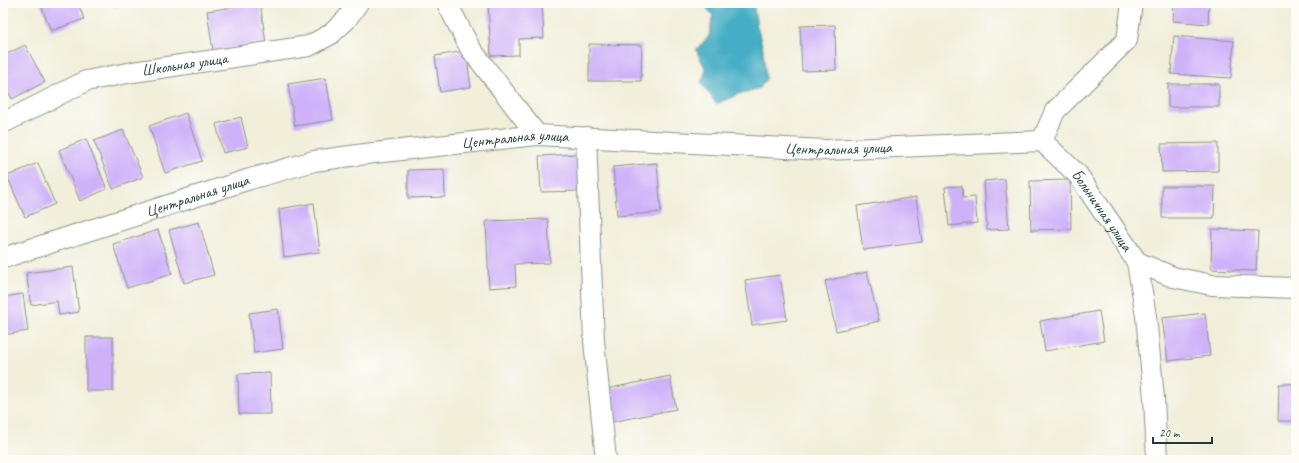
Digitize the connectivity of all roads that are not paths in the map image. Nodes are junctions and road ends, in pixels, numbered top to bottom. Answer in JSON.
{"nodes":[{"id":1,"x":358,"y":3,"type":"edge"},
{"id":2,"x":447,"y":3,"type":"edge"},
{"id":3,"x":1132,"y":3,"type":"edge"},
{"id":4,"x":3,"y":123,"type":"edge"},
{"id":5,"x":537,"y":135,"type":"junction"},
{"id":6,"x":586,"y":138,"type":"junction"},
{"id":7,"x":1042,"y":141,"type":"junction"},
{"id":8,"x":3,"y":258,"type":"edge"},
{"id":9,"x":1137,"y":262,"type":"junction"},
{"id":10,"x":1296,"y":288,"type":"edge"},
{"id":11,"x":606,"y":460,"type":"edge"},
{"id":12,"x":1157,"y":460,"type":"edge"}],
"edges":[{"from":1,"to":4,"type":"street","name":"Школьная улица"},
{"from":2,"to":5,"type":"street"},
{"from":3,"to":7,"type":"street"},
{"from":5,"to":6,"type":"street","name":"Центральная улица"},
{"from":5,"to":8,"type":"street","name":"Центральная улица"},
{"from":6,"to":7,"type":"street","name":"Центральная улица"},
{"from":6,"to":11,"type":"street"},
{"from":7,"to":9,"type":"street","name":"Больничная улица"},
{"from":9,"to":10,"type":"street"},
{"from":9,"to":12,"type":"street","name":"Больничная улица"}]}
